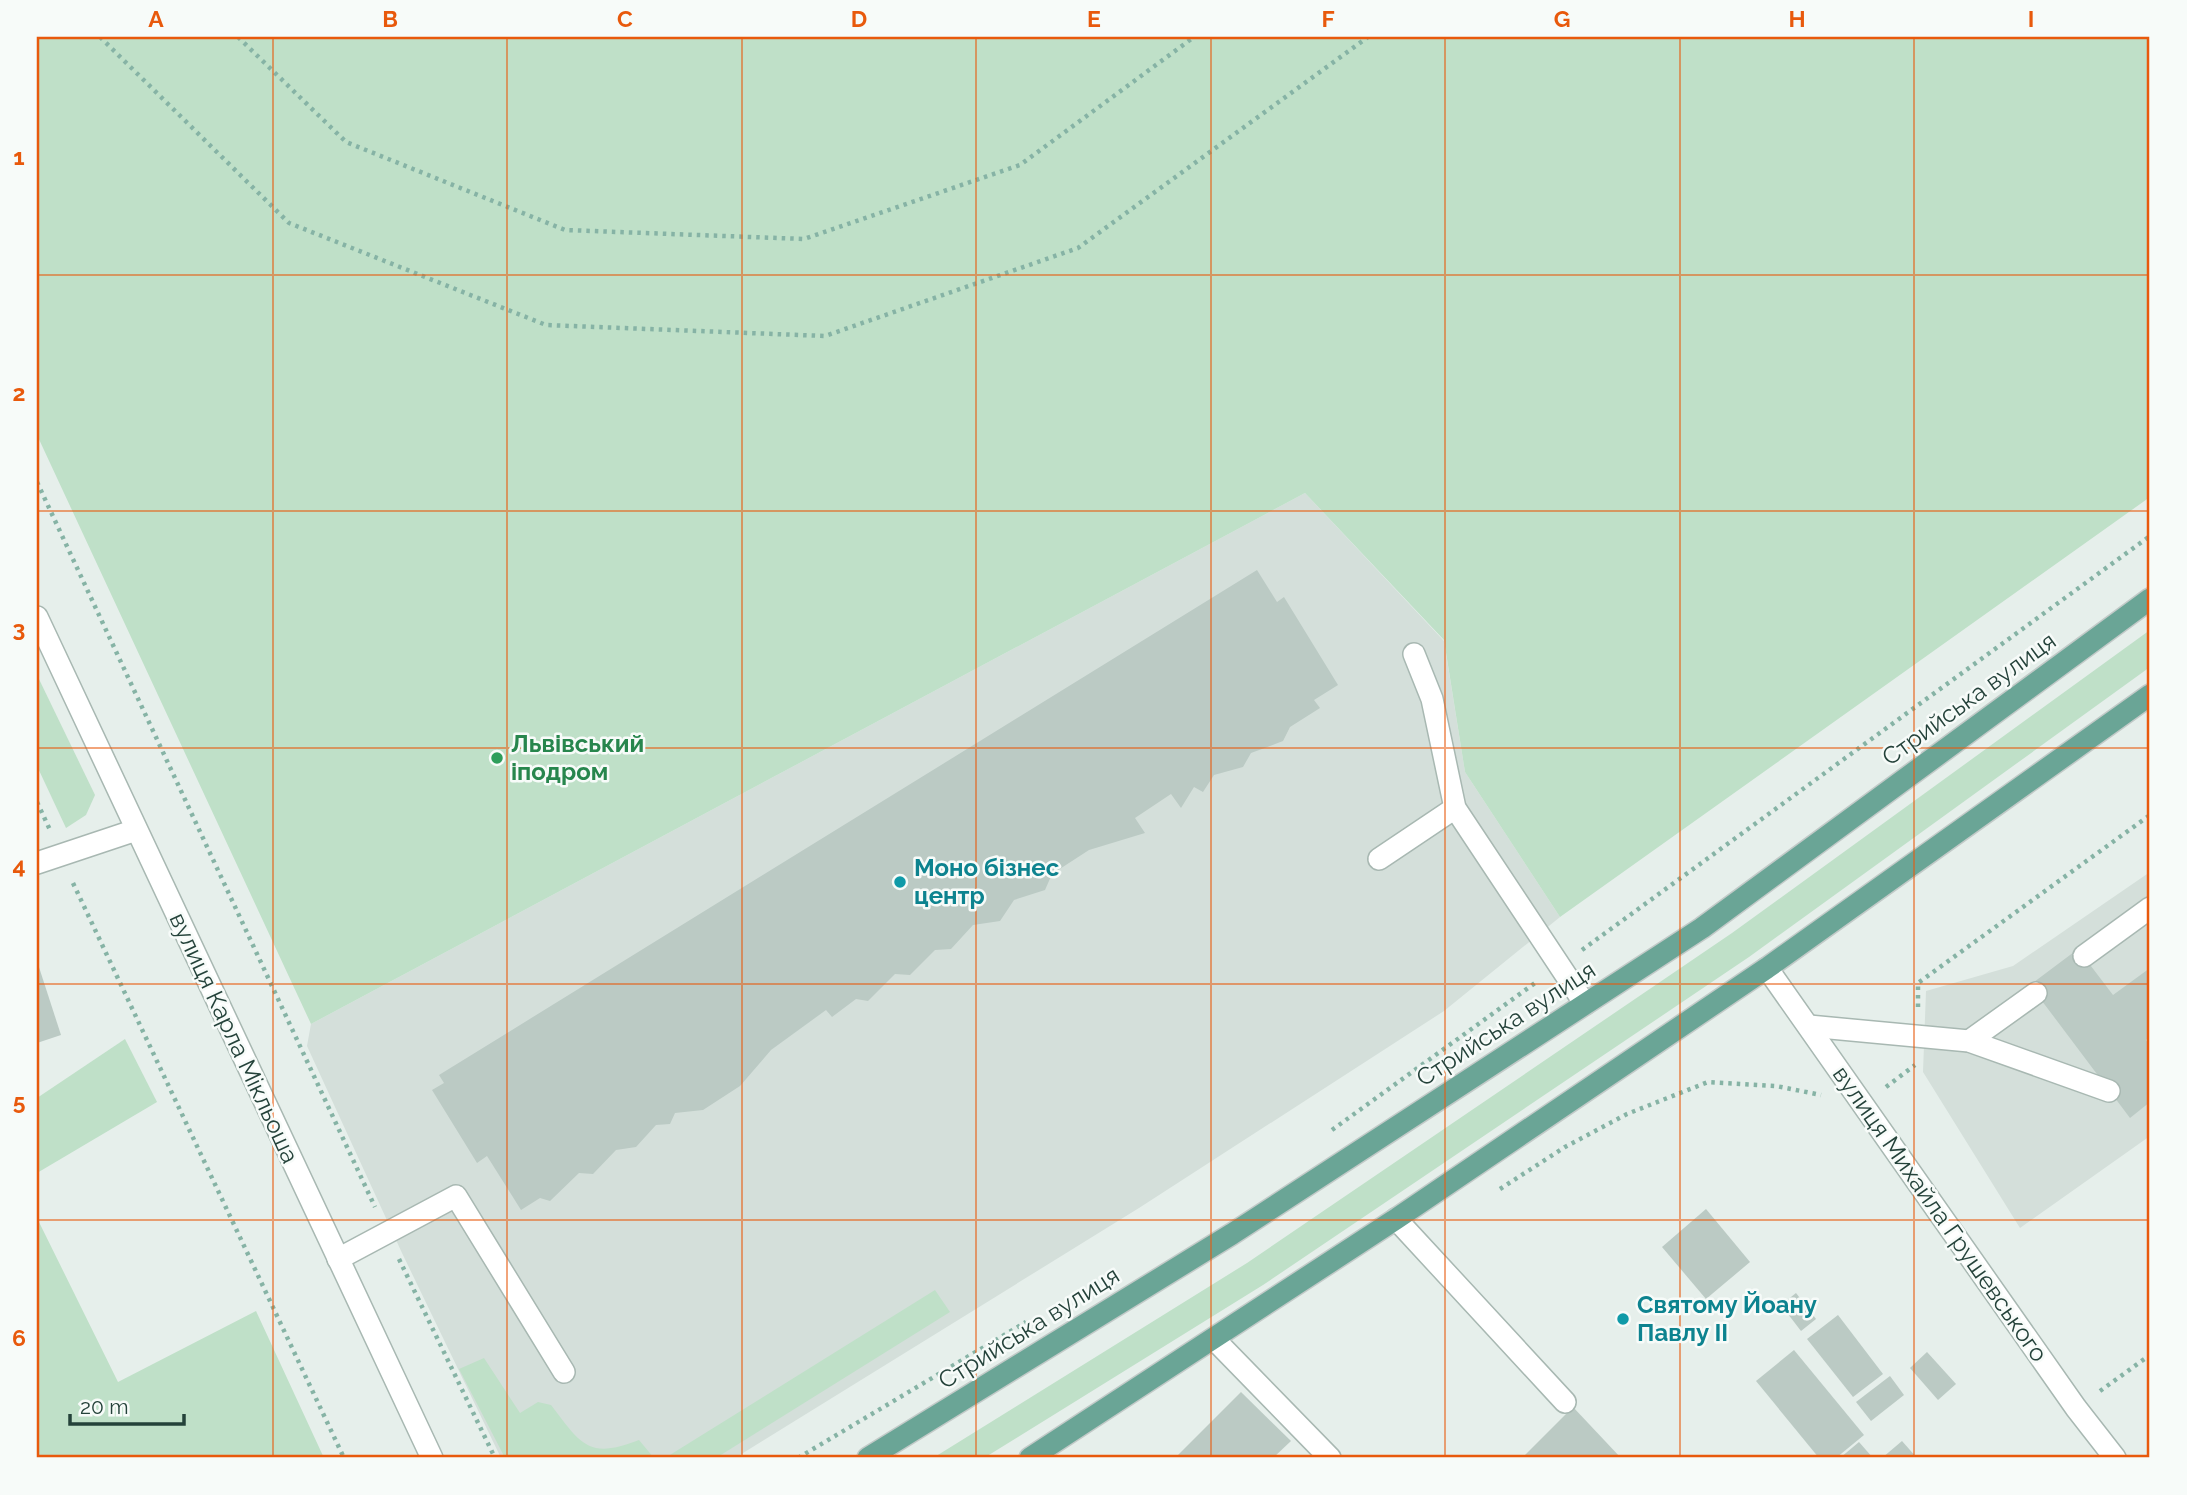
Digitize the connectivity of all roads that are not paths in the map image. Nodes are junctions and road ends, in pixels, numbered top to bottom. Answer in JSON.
{"nodes":[{"id":1,"x":2150,"y":599,"type":"edge"},
{"id":2,"x":39,"y":626,"type":"edge"},
{"id":3,"x":1415,"y":654,"type":"dead end"},
{"id":4,"x":2150,"y":695,"type":"edge"},
{"id":5,"x":1455,"y":808,"type":"junction"},
{"id":6,"x":136,"y":830,"type":"junction"},
{"id":7,"x":1379,"y":859,"type":"dead end"},
{"id":8,"x":37,"y":863,"type":"edge"},
{"id":9,"x":2150,"y":908,"type":"edge"},
{"id":10,"x":2084,"y":956,"type":"dead end"},
{"id":11,"x":1767,"y":968,"type":"junction"},
{"id":12,"x":2036,"y":993,"type":"dead end"},
{"id":13,"x":1585,"y":1004,"type":"junction"},
{"id":14,"x":1809,"y":1026,"type":"junction"},
{"id":15,"x":1969,"y":1041,"type":"junction"},
{"id":16,"x":2109,"y":1091,"type":"dead end"},
{"id":17,"x":1396,"y":1219,"type":"junction"},
{"id":18,"x":338,"y":1259,"type":"junction"},
{"id":19,"x":1214,"y":1339,"type":"junction"},
{"id":20,"x":564,"y":1372,"type":"dead end"},
{"id":21,"x":1565,"y":1402,"type":"dead end"},
{"id":22,"x":432,"y":1458,"type":"edge"},
{"id":23,"x":868,"y":1458,"type":"edge"},
{"id":24,"x":1030,"y":1458,"type":"edge"},
{"id":25,"x":1330,"y":1458,"type":"edge"},
{"id":26,"x":2115,"y":1458,"type":"edge"}],
"edges":[{"from":1,"to":13,"type":"main road","name":"Стрийська вулиця"},
{"from":2,"to":6,"type":"street","name":"вулиця Карла Мікльоша"},
{"from":3,"to":5,"type":"street"},
{"from":4,"to":11,"type":"main road"},
{"from":5,"to":7,"type":"street"},
{"from":5,"to":13,"type":"street"},
{"from":6,"to":8,"type":"street"},
{"from":6,"to":18,"type":"street","name":"вулиця Карла Мікльоша"},
{"from":9,"to":10,"type":"street"},
{"from":11,"to":14,"type":"street","name":"вулиця Михайла Грушевського"},
{"from":11,"to":17,"type":"main road"},
{"from":12,"to":15,"type":"street"},
{"from":13,"to":23,"type":"main road","name":"Стрийська вулиця"},
{"from":14,"to":15,"type":"street"},
{"from":14,"to":26,"type":"street","name":"вулиця Михайла Грушевського"},
{"from":15,"to":16,"type":"street"},
{"from":17,"to":19,"type":"main road"},
{"from":17,"to":21,"type":"street"},
{"from":18,"to":20,"type":"street"},
{"from":18,"to":22,"type":"street","name":"вулиця Карла Мікльоша"},
{"from":19,"to":24,"type":"main road"},
{"from":19,"to":25,"type":"street"}]}
